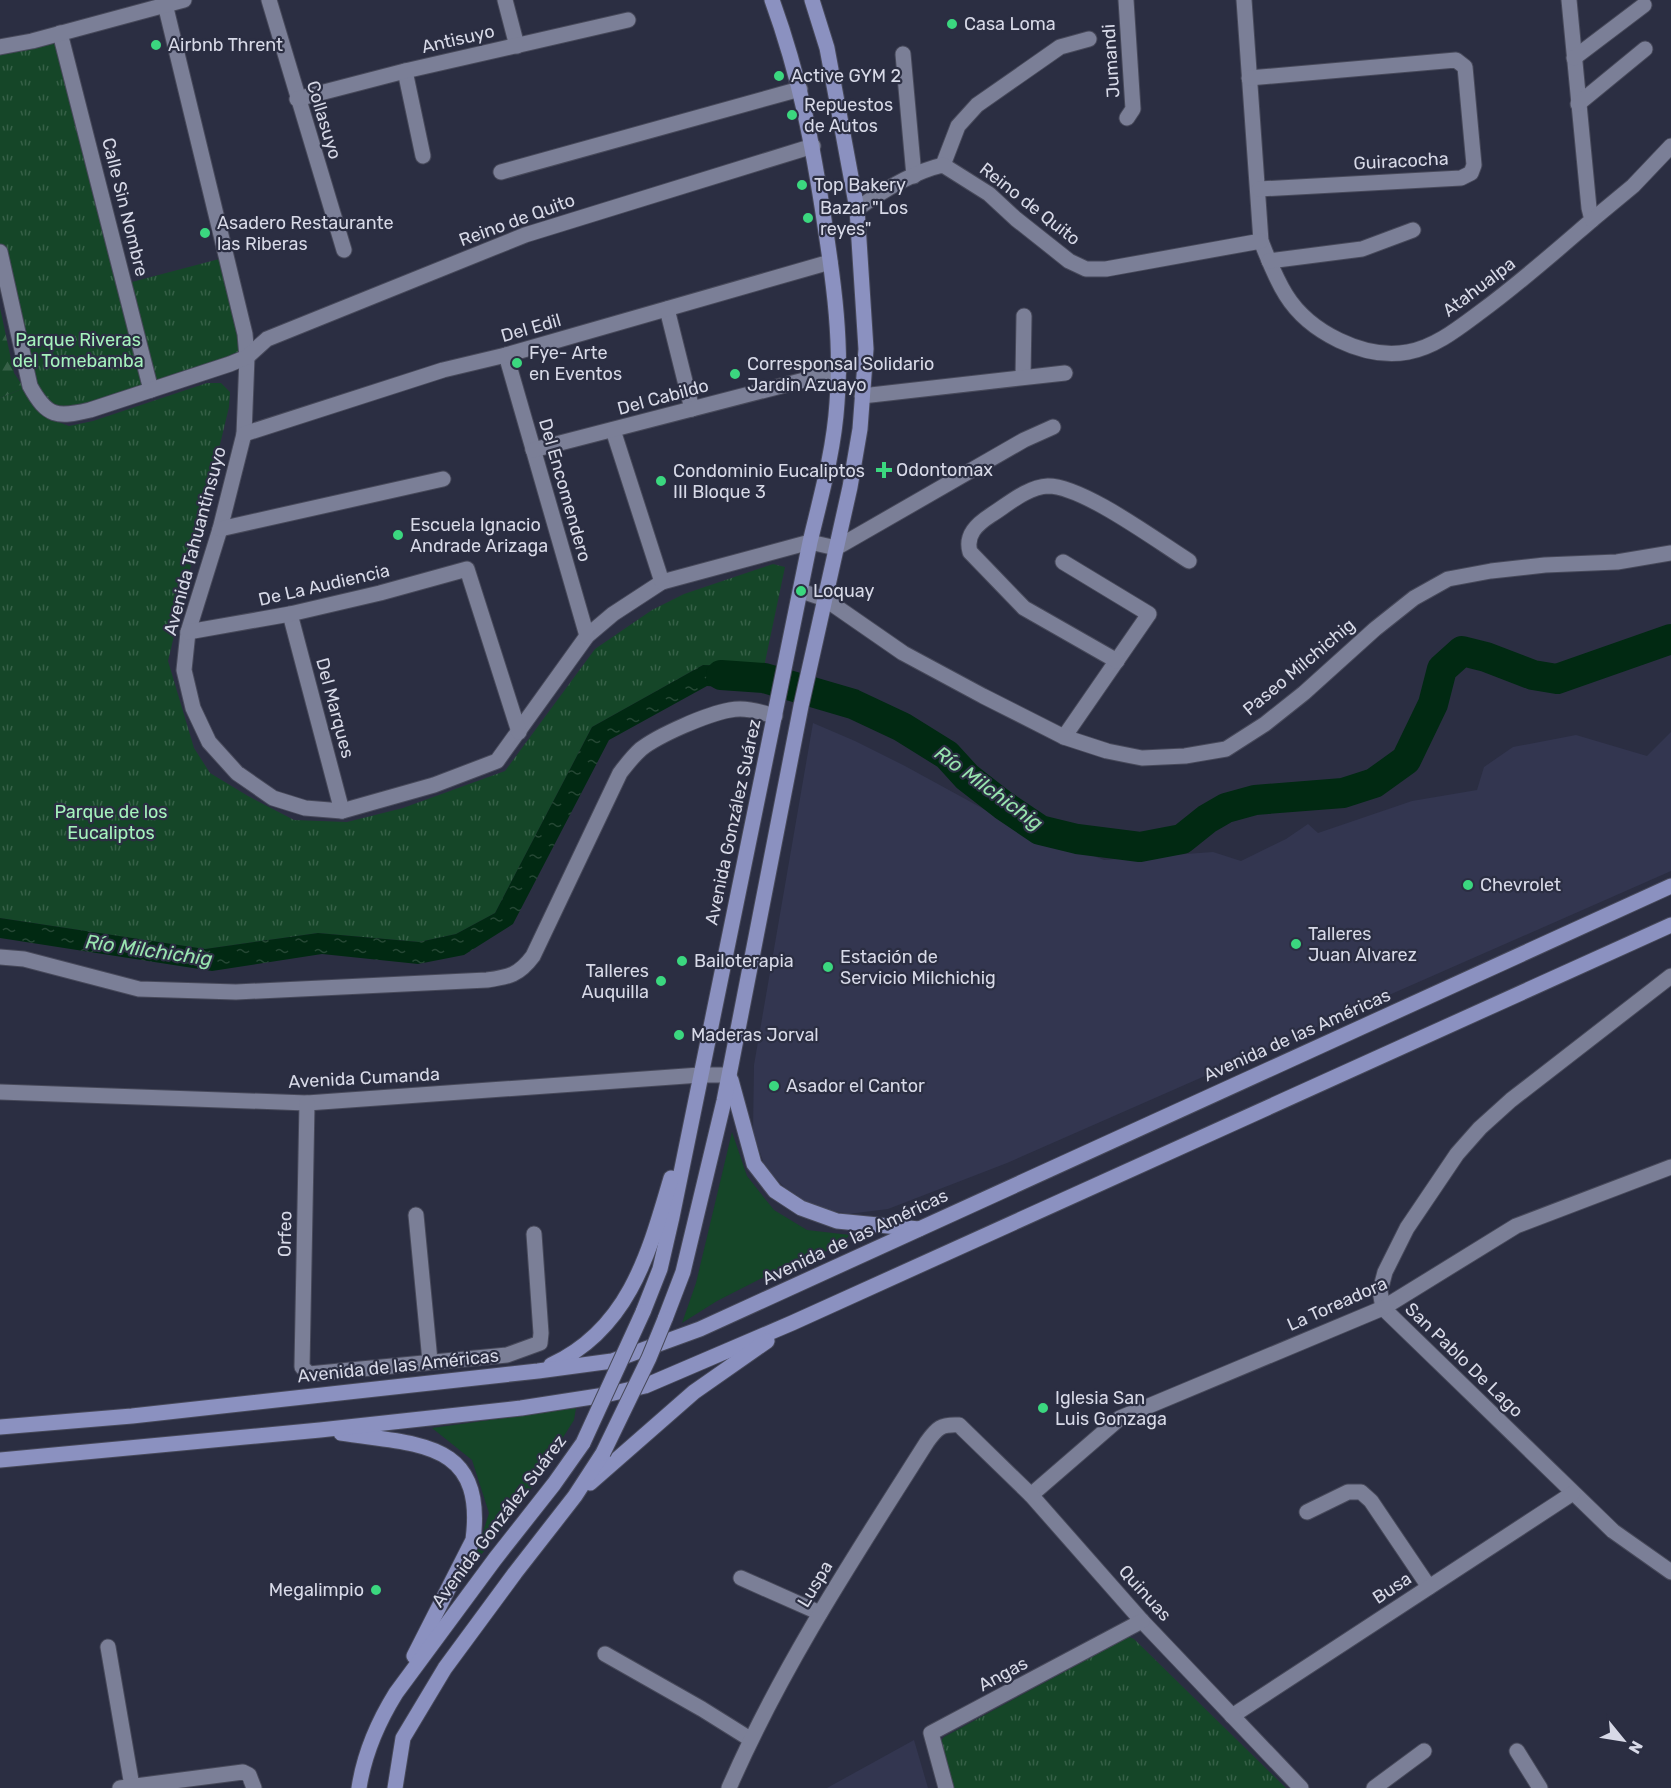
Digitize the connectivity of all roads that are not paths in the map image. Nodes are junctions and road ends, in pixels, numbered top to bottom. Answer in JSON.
{"nodes":[{"id":1,"x":184,"y":0,"type":"edge"},
{"id":2,"x":268,"y":0,"type":"edge"},
{"id":3,"x":505,"y":0,"type":"edge"},
{"id":4,"x":772,"y":0,"type":"edge"},
{"id":5,"x":812,"y":0,"type":"edge"},
{"id":6,"x":1126,"y":0,"type":"edge"},
{"id":7,"x":1244,"y":0,"type":"edge"},
{"id":8,"x":1569,"y":0,"type":"edge"},
{"id":9,"x":165,"y":4,"type":"junction"},
{"id":10,"x":1644,"y":5,"type":"dead end"},
{"id":11,"x":628,"y":20,"type":"dead end"},
{"id":12,"x":60,"y":33,"type":"junction"},
{"id":13,"x":1089,"y":39,"type":"dead end"},
{"id":14,"x":517,"y":46,"type":"junction"},
{"id":15,"x":0,"y":47,"type":"edge"},
{"id":16,"x":1645,"y":48,"type":"dead end"},
{"id":17,"x":903,"y":54,"type":"dead end"},
{"id":18,"x":1574,"y":58,"type":"junction"},
{"id":19,"x":405,"y":71,"type":"junction"},
{"id":20,"x":1249,"y":78,"type":"junction"},
{"id":21,"x":800,"y":88,"type":"junction"},
{"id":22,"x":297,"y":99,"type":"junction"},
{"id":23,"x":1578,"y":104,"type":"junction"},
{"id":24,"x":1127,"y":118,"type":"dead end"},
{"id":25,"x":813,"y":146,"type":"junction"},
{"id":26,"x":1671,"y":146,"type":"edge"},
{"id":27,"x":423,"y":156,"type":"dead end"},
{"id":28,"x":943,"y":165,"type":"junction"},
{"id":29,"x":501,"y":172,"type":"dead end"},
{"id":30,"x":914,"y":176,"type":"junction"},
{"id":31,"x":1259,"y":189,"type":"junction"},
{"id":32,"x":856,"y":209,"type":"junction"},
{"id":33,"x":1592,"y":220,"type":"junction"},
{"id":34,"x":1413,"y":230,"type":"dead end"},
{"id":35,"x":1261,"y":241,"type":"junction"},
{"id":36,"x":344,"y":250,"type":"dead end"},
{"id":37,"x":0,"y":252,"type":"edge"},
{"id":38,"x":1269,"y":261,"type":"junction"},
{"id":39,"x":830,"y":262,"type":"junction"},
{"id":40,"x":667,"y":309,"type":"junction"},
{"id":41,"x":1024,"y":316,"type":"dead end"},
{"id":42,"x":506,"y":355,"type":"junction"},
{"id":43,"x":247,"y":357,"type":"junction"},
{"id":44,"x":839,"y":371,"type":"junction"},
{"id":45,"x":1065,"y":373,"type":"dead end"},
{"id":46,"x":1023,"y":377,"type":"junction"},
{"id":47,"x":151,"y":390,"type":"junction"},
{"id":48,"x":862,"y":396,"type":"junction"},
{"id":49,"x":692,"y":409,"type":"junction"},
{"id":50,"x":1053,"y":426,"type":"dead end"},
{"id":51,"x":613,"y":430,"type":"junction"},
{"id":52,"x":244,"y":434,"type":"junction"},
{"id":53,"x":532,"y":450,"type":"junction"},
{"id":54,"x":443,"y":479,"type":"dead end"},
{"id":55,"x":219,"y":529,"type":"junction"},
{"id":56,"x":810,"y":542,"type":"junction"},
{"id":57,"x":836,"y":548,"type":"junction"},
{"id":58,"x":1671,"y":553,"type":"edge"},
{"id":59,"x":1189,"y":561,"type":"dead end"},
{"id":60,"x":1063,"y":562,"type":"dead end"},
{"id":61,"x":662,"y":582,"type":"junction"},
{"id":62,"x":801,"y":591,"type":"junction"},
{"id":63,"x":825,"y":599,"type":"junction"},
{"id":64,"x":290,"y":614,"type":"junction"},
{"id":65,"x":188,"y":632,"type":"junction"},
{"id":66,"x":587,"y":636,"type":"junction"},
{"id":67,"x":1117,"y":661,"type":"junction"},
{"id":68,"x":776,"y":710,"type":"junction"},
{"id":69,"x":519,"y":732,"type":"junction"},
{"id":70,"x":1064,"y":737,"type":"junction"},
{"id":71,"x":342,"y":811,"type":"junction"},
{"id":72,"x":1671,"y":886,"type":"edge"},
{"id":73,"x":1671,"y":925,"type":"edge"},
{"id":74,"x":730,"y":933,"type":"junction"},
{"id":75,"x":756,"y":937,"type":"junction"},
{"id":76,"x":0,"y":957,"type":"edge"},
{"id":77,"x":1671,"y":976,"type":"edge"},
{"id":78,"x":729,"y":1075,"type":"junction"},
{"id":79,"x":699,"y":1077,"type":"junction"},
{"id":80,"x":0,"y":1092,"type":"edge"},
{"id":81,"x":307,"y":1103,"type":"junction"},
{"id":82,"x":1671,"y":1167,"type":"edge"},
{"id":83,"x":416,"y":1215,"type":"dead end"},
{"id":84,"x":919,"y":1229,"type":"junction"},
{"id":85,"x":534,"y":1234,"type":"dead end"},
{"id":86,"x":1383,"y":1308,"type":"junction"},
{"id":87,"x":792,"y":1323,"type":"junction"},
{"id":88,"x":430,"y":1361,"type":"junction"},
{"id":89,"x":538,"y":1371,"type":"junction"},
{"id":90,"x":959,"y":1425,"type":"joint"},
{"id":91,"x":0,"y":1427,"type":"edge"},
{"id":92,"x":320,"y":1430,"type":"junction"},
{"id":93,"x":0,"y":1460,"type":"edge"},
{"id":94,"x":1573,"y":1493,"type":"junction"},
{"id":95,"x":1032,"y":1495,"type":"junction"},
{"id":96,"x":575,"y":1496,"type":"junction"},
{"id":97,"x":1306,"y":1512,"type":"dead end"},
{"id":98,"x":1671,"y":1572,"type":"edge"},
{"id":99,"x":741,"y":1578,"type":"dead end"},
{"id":100,"x":1429,"y":1587,"type":"junction"},
{"id":101,"x":820,"y":1612,"type":"junction"},
{"id":102,"x":1142,"y":1621,"type":"junction"},
{"id":103,"x":108,"y":1647,"type":"dead end"},
{"id":104,"x":605,"y":1654,"type":"dead end"},
{"id":105,"x":396,"y":1693,"type":"junction"},
{"id":106,"x":1232,"y":1716,"type":"junction"},
{"id":107,"x":750,"y":1739,"type":"junction"},
{"id":108,"x":1424,"y":1751,"type":"dead end"},
{"id":109,"x":1517,"y":1751,"type":"dead end"},
{"id":110,"x":134,"y":1787,"type":"edge"},
{"id":111,"x":254,"y":1788,"type":"edge"},
{"id":112,"x":359,"y":1788,"type":"edge"},
{"id":113,"x":395,"y":1788,"type":"edge"},
{"id":114,"x":729,"y":1788,"type":"edge"},
{"id":115,"x":945,"y":1788,"type":"edge"},
{"id":116,"x":1301,"y":1788,"type":"edge"},
{"id":117,"x":1374,"y":1788,"type":"edge"},
{"id":118,"x":1540,"y":1788,"type":"edge"}],
"edges":[{"from":1,"to":9,"type":"street"},
{"from":2,"to":22,"type":"street","name":"Collasuyo"},
{"from":3,"to":14,"type":"street"},
{"from":4,"to":21,"type":"main road","name":"Avenida González Suárez"},
{"from":5,"to":32,"type":"main road"},
{"from":6,"to":24,"type":"street","name":"Jumandi"},
{"from":7,"to":20,"type":"street","name":"Atahualpa"},
{"from":8,"to":18,"type":"street"},
{"from":9,"to":12,"type":"street"},
{"from":9,"to":43,"type":"street","name":"Avenida Tahuantinsuyo"},
{"from":10,"to":18,"type":"street"},
{"from":11,"to":14,"type":"street","name":"Antisuyo"},
{"from":12,"to":15,"type":"street"},
{"from":12,"to":47,"type":"street","name":"Calle Sin Nombre"},
{"from":13,"to":28,"type":"street"},
{"from":14,"to":19,"type":"street","name":"Antisuyo"},
{"from":16,"to":23,"type":"street"},
{"from":17,"to":30,"type":"street"},
{"from":18,"to":23,"type":"street"},
{"from":19,"to":22,"type":"street","name":"Antisuyo"},
{"from":19,"to":27,"type":"street"},
{"from":20,"to":31,"type":"street","name":"Atahualpa"},
{"from":20,"to":31,"type":"street","name":"Guiracocha"},
{"from":21,"to":25,"type":"main road","name":"Avenida González Suárez"},
{"from":21,"to":29,"type":"street"},
{"from":22,"to":36,"type":"street","name":"Collasuyo"},
{"from":23,"to":33,"type":"street"},
{"from":25,"to":39,"type":"main road","name":"Avenida González Suárez"},
{"from":25,"to":43,"type":"street","name":"Reino de Quito"},
{"from":26,"to":33,"type":"street","name":"Atahualpa"},
{"from":28,"to":30,"type":"street"},
{"from":28,"to":35,"type":"street","name":"Reino de Quito"},
{"from":30,"to":32,"type":"street"},
{"from":31,"to":35,"type":"street","name":"Atahualpa"},
{"from":32,"to":48,"type":"main road"},
{"from":33,"to":38,"type":"street","name":"Atahualpa"},
{"from":34,"to":38,"type":"street"},
{"from":35,"to":38,"type":"street","name":"Atahualpa"},
{"from":37,"to":47,"type":"street"},
{"from":39,"to":40,"type":"street","name":"Del Edil"},
{"from":39,"to":44,"type":"main road","name":"Avenida González Suárez"},
{"from":40,"to":42,"type":"street","name":"Del Edil"},
{"from":40,"to":49,"type":"street"},
{"from":41,"to":46,"type":"street"},
{"from":42,"to":52,"type":"street","name":"Del Edil"},
{"from":42,"to":53,"type":"street","name":"Del Encomendero"},
{"from":43,"to":47,"type":"street"},
{"from":43,"to":52,"type":"street","name":"Avenida Tahuantinsuyo"},
{"from":44,"to":49,"type":"street","name":"Del Cabildo"},
{"from":44,"to":56,"type":"main road","name":"Avenida González Suárez"},
{"from":45,"to":46,"type":"street"},
{"from":46,"to":48,"type":"street"},
{"from":48,"to":57,"type":"main road"},
{"from":49,"to":51,"type":"street","name":"Del Cabildo"},
{"from":50,"to":57,"type":"street"},
{"from":51,"to":53,"type":"street","name":"Del Cabildo"},
{"from":51,"to":61,"type":"street"},
{"from":52,"to":55,"type":"street","name":"Avenida Tahuantinsuyo"},
{"from":53,"to":66,"type":"street","name":"Del Encomendero"},
{"from":54,"to":55,"type":"street"},
{"from":55,"to":65,"type":"street","name":"Avenida Tahuantinsuyo"},
{"from":56,"to":57,"type":"street","name":"Avenida Tahuantinsuyo"},
{"from":56,"to":61,"type":"street","name":"Avenida Tahuantinsuyo"},
{"from":56,"to":62,"type":"main road","name":"Avenida González Suárez"},
{"from":57,"to":63,"type":"main road"},
{"from":58,"to":70,"type":"street","name":"Paseo Milchichig"},
{"from":59,"to":67,"type":"street"},
{"from":60,"to":67,"type":"street"},
{"from":61,"to":66,"type":"street","name":"Avenida Tahuantinsuyo"},
{"from":62,"to":63,"type":"street","name":"Paseo Milchichig"},
{"from":62,"to":68,"type":"main road","name":"Avenida González Suárez"},
{"from":63,"to":70,"type":"street","name":"Paseo Milchichig"},
{"from":63,"to":75,"type":"main road"},
{"from":64,"to":65,"type":"street","name":"De La Audiencia"},
{"from":64,"to":69,"type":"street","name":"De La Audiencia"},
{"from":64,"to":71,"type":"street","name":"Del Marques"},
{"from":65,"to":71,"type":"street","name":"Avenida Tahuantinsuyo"},
{"from":66,"to":69,"type":"street","name":"Avenida Tahuantinsuyo"},
{"from":67,"to":70,"type":"street"},
{"from":68,"to":74,"type":"main road","name":"Avenida González Suárez"},
{"from":68,"to":76,"type":"street"},
{"from":69,"to":71,"type":"street","name":"Avenida Tahuantinsuyo"},
{"from":72,"to":84,"type":"main road","name":"Avenida de las Américas"},
{"from":73,"to":87,"type":"main road"},
{"from":74,"to":75,"type":"main road"},
{"from":74,"to":79,"type":"main road","name":"Avenida González Suárez"},
{"from":75,"to":78,"type":"main road"},
{"from":77,"to":86,"type":"street","name":"San Pablo De Lago"},
{"from":78,"to":79,"type":"street","name":"Avenida Cumanda"},
{"from":78,"to":84,"type":"main road"},
{"from":78,"to":96,"type":"main road","bridge":true},
{"from":79,"to":81,"type":"street","name":"Avenida Cumanda"},
{"from":79,"to":89,"type":"main road"},
{"from":79,"to":105,"type":"main road","name":"Avenida González Suárez","bridge":true},
{"from":80,"to":81,"type":"street","name":"Avenida Cumanda"},
{"from":81,"to":88,"type":"street","name":"Orfeo"},
{"from":82,"to":86,"type":"street","name":"La Toreadora"},
{"from":83,"to":88,"type":"street"},
{"from":84,"to":89,"type":"main road","name":"Avenida de las Américas"},
{"from":85,"to":88,"type":"street"},
{"from":86,"to":94,"type":"street","name":"San Pablo De Lago"},
{"from":86,"to":95,"type":"street","name":"La Toreadora"},
{"from":87,"to":92,"type":"main road"},
{"from":87,"to":96,"type":"main road"},
{"from":89,"to":91,"type":"main road","name":"Avenida de las Américas"},
{"from":90,"to":95,"type":"street","name":"Quinuas"},
{"from":90,"to":101,"type":"street","name":"Luspa"},
{"from":92,"to":93,"type":"main road"},
{"from":92,"to":105,"type":"main road"},
{"from":94,"to":98,"type":"street","name":"San Pablo De Lago"},
{"from":94,"to":100,"type":"street","name":"Busa"},
{"from":95,"to":102,"type":"street","name":"Quinuas"},
{"from":96,"to":113,"type":"main road"},
{"from":97,"to":100,"type":"street"},
{"from":99,"to":101,"type":"street"},
{"from":100,"to":106,"type":"street","name":"Busa"},
{"from":101,"to":107,"type":"street","name":"Luspa"},
{"from":102,"to":106,"type":"street","name":"Quinuas"},
{"from":102,"to":115,"type":"street","name":"Angas"},
{"from":103,"to":110,"type":"street"},
{"from":104,"to":107,"type":"street"},
{"from":105,"to":112,"type":"main road","name":"Avenida González Suárez"},
{"from":106,"to":116,"type":"street","name":"Quinuas"},
{"from":107,"to":114,"type":"street","name":"Luspa"},
{"from":108,"to":117,"type":"street"},
{"from":109,"to":118,"type":"street"},
{"from":110,"to":111,"type":"street"}]}
